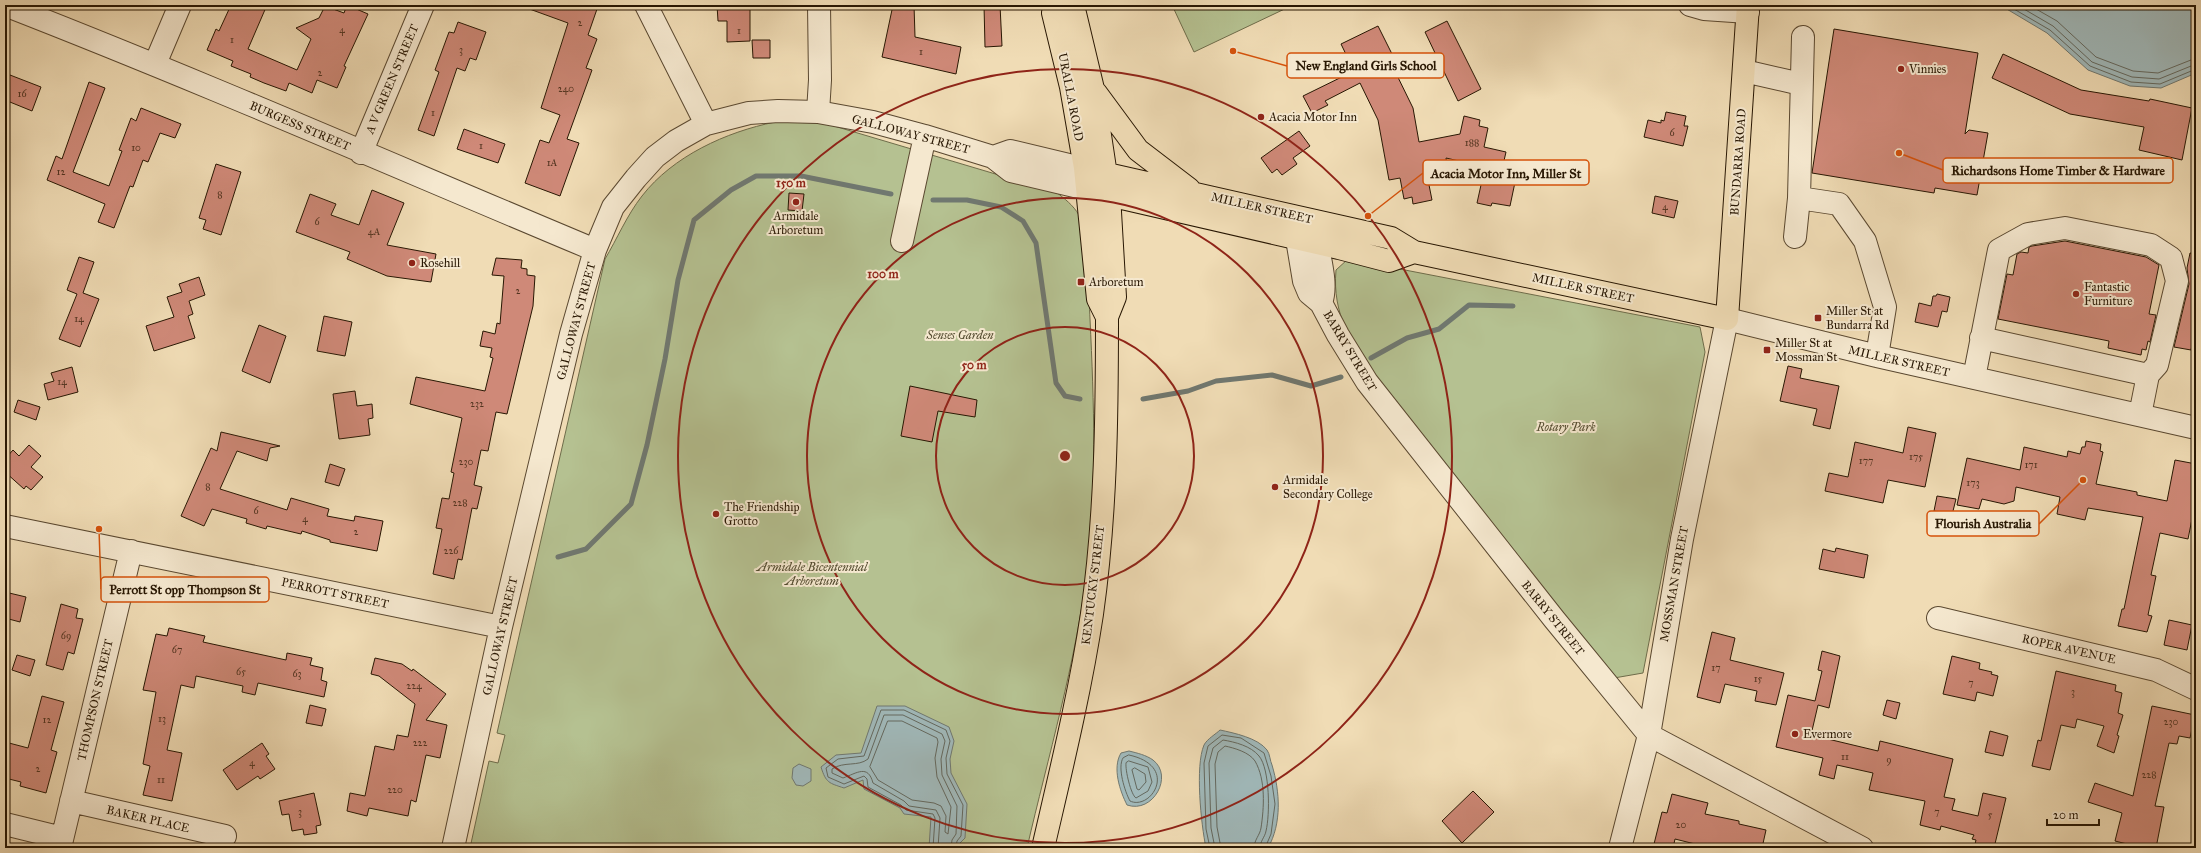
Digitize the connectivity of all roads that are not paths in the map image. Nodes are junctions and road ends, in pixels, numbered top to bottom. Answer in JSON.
{"nodes":[{"id":1,"x":5,"y":5,"type":"edge"},
{"id":2,"x":180,"y":5,"type":"edge"},
{"id":3,"x":423,"y":5,"type":"edge"},
{"id":4,"x":646,"y":5,"type":"edge"},
{"id":5,"x":819,"y":5,"type":"edge"},
{"id":6,"x":1055,"y":5,"type":"edge"},
{"id":7,"x":1073,"y":5,"type":"edge"},
{"id":8,"x":1690,"y":5,"type":"edge"},
{"id":9,"x":1748,"y":9,"type":"edge"},
{"id":10,"x":1803,"y":37,"type":"dead end"},
{"id":11,"x":155,"y":64,"type":"junction"},
{"id":12,"x":1744,"y":71,"type":"junction"},
{"id":13,"x":1801,"y":84,"type":"junction"},
{"id":14,"x":1092,"y":89,"type":"junction"},
{"id":15,"x":818,"y":112,"type":"junction"},
{"id":16,"x":706,"y":124,"type":"junction"},
{"id":17,"x":926,"y":136,"type":"junction"},
{"id":18,"x":361,"y":153,"type":"junction"},
{"id":19,"x":993,"y":157,"type":"junction"},
{"id":20,"x":1085,"y":168,"type":"junction"},
{"id":21,"x":1108,"y":184,"type":"junction"},
{"id":22,"x":1088,"y":189,"type":"junction"},
{"id":23,"x":1194,"y":193,"type":"junction"},
{"id":24,"x":1799,"y":198,"type":"junction"},
{"id":25,"x":1307,"y":218,"type":"junction"},
{"id":26,"x":1795,"y":237,"type":"dead end"},
{"id":27,"x":902,"y":241,"type":"dead end"},
{"id":28,"x":1306,"y":241,"type":"junction"},
{"id":29,"x":595,"y":250,"type":"junction"},
{"id":30,"x":1414,"y":252,"type":"junction"},
{"id":31,"x":1107,"y":317,"type":"junction"},
{"id":32,"x":1727,"y":319,"type":"junction"},
{"id":33,"x":1982,"y":338,"type":"junction"},
{"id":34,"x":1876,"y":356,"type":"junction"},
{"id":35,"x":2153,"y":370,"type":"junction"},
{"id":36,"x":1974,"y":378,"type":"junction"},
{"id":37,"x":2140,"y":415,"type":"junction"},
{"id":38,"x":2196,"y":428,"type":"edge"},
{"id":39,"x":5,"y":526,"type":"edge"},
{"id":40,"x":130,"y":551,"type":"junction"},
{"id":41,"x":1938,"y":618,"type":"dead end"},
{"id":42,"x":500,"y":627,"type":"junction"},
{"id":43,"x":2196,"y":689,"type":"edge"},
{"id":44,"x":1649,"y":735,"type":"junction"},
{"id":45,"x":71,"y":801,"type":"junction"},
{"id":46,"x":5,"y":824,"type":"edge"},
{"id":47,"x":225,"y":836,"type":"dead end"},
{"id":48,"x":61,"y":843,"type":"edge"},
{"id":49,"x":453,"y":848,"type":"edge"},
{"id":50,"x":1043,"y":848,"type":"edge"},
{"id":51,"x":1620,"y":848,"type":"edge"},
{"id":52,"x":1862,"y":848,"type":"edge"}],
"edges":[{"from":1,"to":11,"type":"street","name":"BURGESS STREET"},
{"from":2,"to":11,"type":"street"},
{"from":3,"to":18,"type":"street","name":"A V GREEN STREET"},
{"from":4,"to":16,"type":"street"},
{"from":5,"to":15,"type":"street"},
{"from":6,"to":20,"type":"main road","name":"URALLA ROAD"},
{"from":7,"to":14,"type":"main road","name":"URALLA ROAD"},
{"from":8,"to":9,"type":"street"},
{"from":9,"to":12,"type":"main road","name":"BUNDARRA ROAD"},
{"from":10,"to":13,"type":"street"},
{"from":11,"to":18,"type":"street","name":"BURGESS STREET"},
{"from":12,"to":13,"type":"street"},
{"from":12,"to":32,"type":"main road","name":"BUNDARRA ROAD"},
{"from":13,"to":24,"type":"street"},
{"from":14,"to":21,"type":"main road","name":"URALLA ROAD"},
{"from":14,"to":23,"type":"main road"},
{"from":15,"to":16,"type":"street","name":"GALLOWAY STREET"},
{"from":15,"to":17,"type":"street","name":"GALLOWAY STREET"},
{"from":16,"to":29,"type":"street","name":"GALLOWAY STREET"},
{"from":17,"to":19,"type":"street","name":"GALLOWAY STREET"},
{"from":17,"to":27,"type":"street"},
{"from":18,"to":29,"type":"street","name":"BURGESS STREET"},
{"from":19,"to":20,"type":"street"},
{"from":19,"to":22,"type":"street","name":"GALLOWAY STREET"},
{"from":20,"to":21,"type":"street"},
{"from":20,"to":22,"type":"main road","name":"URALLA ROAD"},
{"from":21,"to":22,"type":"street","name":"GALLOWAY STREET"},
{"from":21,"to":23,"type":"main road","name":"MILLER STREET"},
{"from":21,"to":28,"type":"main road","name":"MILLER STREET"},
{"from":21,"to":31,"type":"main road","name":"KENTUCKY STREET"},
{"from":22,"to":31,"type":"main road","name":"KENTUCKY STREET"},
{"from":23,"to":25,"type":"main road","name":"MILLER STREET"},
{"from":24,"to":26,"type":"street"},
{"from":24,"to":34,"type":"street"},
{"from":25,"to":28,"type":"street","name":"BARRY STREET"},
{"from":25,"to":30,"type":"main road","name":"MILLER STREET"},
{"from":28,"to":30,"type":"main road","name":"MILLER STREET"},
{"from":28,"to":44,"type":"street","name":"BARRY STREET"},
{"from":29,"to":42,"type":"street","name":"GALLOWAY STREET"},
{"from":30,"to":32,"type":"main road","name":"MILLER STREET"},
{"from":31,"to":50,"type":"main road","name":"KENTUCKY STREET"},
{"from":32,"to":34,"type":"street","name":"MILLER STREET"},
{"from":32,"to":44,"type":"street","name":"MOSSMAN STREET"},
{"from":33,"to":35,"type":"street"},
{"from":33,"to":35,"type":"street"},
{"from":33,"to":36,"type":"street"},
{"from":34,"to":36,"type":"street","name":"MILLER STREET"},
{"from":35,"to":37,"type":"street"},
{"from":36,"to":37,"type":"street","name":"MILLER STREET"},
{"from":37,"to":38,"type":"street","name":"MILLER STREET"},
{"from":39,"to":40,"type":"street","name":"PERROTT STREET"},
{"from":40,"to":42,"type":"street","name":"PERROTT STREET"},
{"from":40,"to":45,"type":"street","name":"THOMPSON STREET"},
{"from":41,"to":43,"type":"street","name":"ROPER AVENUE"},
{"from":42,"to":49,"type":"street","name":"GALLOWAY STREET"},
{"from":44,"to":51,"type":"street","name":"MOSSMAN STREET"},
{"from":44,"to":52,"type":"street","name":"BARRY STREET"},
{"from":45,"to":47,"type":"street","name":"BAKER PLACE"},
{"from":45,"to":48,"type":"street","name":"THOMPSON STREET"},
{"from":46,"to":48,"type":"street"}]}
